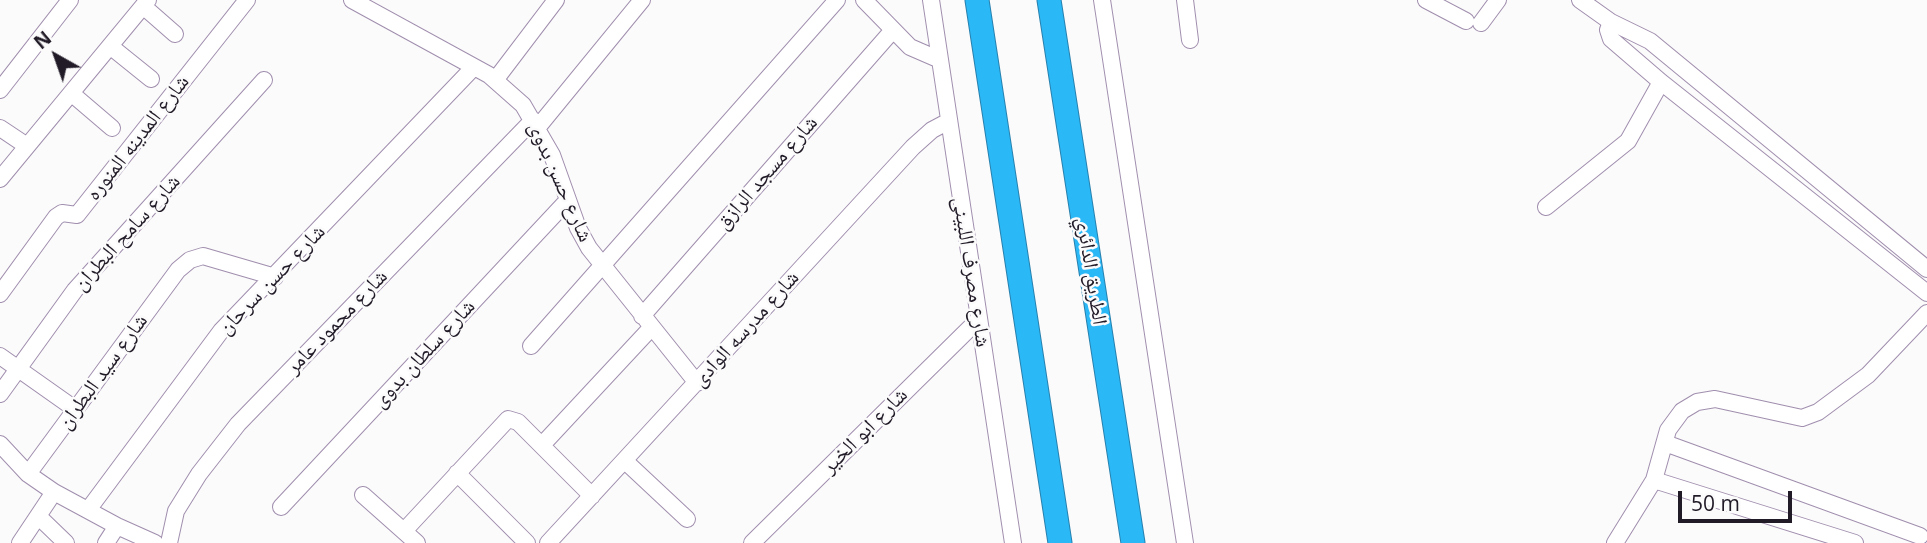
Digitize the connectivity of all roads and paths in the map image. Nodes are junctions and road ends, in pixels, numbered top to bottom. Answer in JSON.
{"nodes":[{"id":1,"x":70,"y":0,"type":"edge"},
{"id":2,"x":247,"y":0,"type":"edge"},
{"id":3,"x":352,"y":0,"type":"edge"},
{"id":4,"x":556,"y":0,"type":"edge"},
{"id":5,"x":642,"y":0,"type":"edge"},
{"id":6,"x":837,"y":0,"type":"edge"},
{"id":7,"x":864,"y":0,"type":"edge"},
{"id":8,"x":931,"y":0,"type":"edge"},
{"id":9,"x":977,"y":0,"type":"edge"},
{"id":10,"x":1049,"y":0,"type":"edge"},
{"id":11,"x":1102,"y":0,"type":"edge"},
{"id":12,"x":1185,"y":0,"type":"edge"},
{"id":13,"x":1426,"y":0,"type":"edge"},
{"id":14,"x":1498,"y":0,"type":"edge"},
{"id":15,"x":1580,"y":0,"type":"edge"},
{"id":16,"x":146,"y":3,"type":"edge"},
{"id":17,"x":1611,"y":22,"type":"junction"},
{"id":18,"x":893,"y":30,"type":"junction"},
{"id":19,"x":176,"y":34,"type":"dead end"},
{"id":20,"x":1190,"y":40,"type":"dead end"},
{"id":21,"x":110,"y":46,"type":"junction"},
{"id":22,"x":940,"y":60,"type":"junction"},
{"id":23,"x":474,"y":67,"type":"junction"},
{"id":24,"x":151,"y":79,"type":"dead end"},
{"id":25,"x":496,"y":79,"type":"junction"},
{"id":26,"x":264,"y":80,"type":"dead end"},
{"id":27,"x":1661,"y":82,"type":"junction"},
{"id":28,"x":0,"y":90,"type":"edge"},
{"id":29,"x":71,"y":93,"type":"junction"},
{"id":30,"x":948,"y":121,"type":"junction"},
{"id":31,"x":535,"y":123,"type":"junction"},
{"id":32,"x":0,"y":128,"type":"edge"},
{"id":33,"x":112,"y":128,"type":"dead end"},
{"id":34,"x":27,"y":146,"type":"junction"},
{"id":35,"x":0,"y":179,"type":"edge"},
{"id":36,"x":567,"y":201,"type":"junction"},
{"id":37,"x":1546,"y":206,"type":"dead end"},
{"id":38,"x":604,"y":266,"type":"junction"},
{"id":39,"x":1927,"y":269,"type":"edge"},
{"id":40,"x":275,"y":277,"type":"junction"},
{"id":41,"x":1927,"y":293,"type":"edge"},
{"id":42,"x":0,"y":294,"type":"edge"},
{"id":43,"x":1927,"y":313,"type":"edge"},
{"id":44,"x":979,"y":319,"type":"junction"},
{"id":45,"x":647,"y":322,"type":"junction"},
{"id":46,"x":531,"y":346,"type":"dead end"},
{"id":47,"x":0,"y":356,"type":"edge"},
{"id":48,"x":18,"y":369,"type":"junction"},
{"id":49,"x":697,"y":383,"type":"junction"},
{"id":50,"x":0,"y":394,"type":"edge"},
{"id":51,"x":75,"y":409,"type":"junction"},
{"id":52,"x":1665,"y":443,"type":"junction"},
{"id":53,"x":0,"y":444,"type":"edge"},
{"id":54,"x":542,"y":445,"type":"junction"},
{"id":55,"x":625,"y":461,"type":"junction"},
{"id":56,"x":457,"y":473,"type":"junction"},
{"id":57,"x":28,"y":474,"type":"junction"},
{"id":58,"x":1654,"y":480,"type":"junction"},
{"id":59,"x":54,"y":492,"type":"junction"},
{"id":60,"x":363,"y":495,"type":"dead end"},
{"id":61,"x":592,"y":496,"type":"junction"},
{"id":62,"x":281,"y":507,"type":"dead end"},
{"id":63,"x":88,"y":510,"type":"junction"},
{"id":64,"x":38,"y":516,"type":"junction"},
{"id":65,"x":687,"y":519,"type":"dead end"},
{"id":66,"x":117,"y":526,"type":"junction"},
{"id":67,"x":404,"y":531,"type":"junction"},
{"id":68,"x":1921,"y":536,"type":"edge"},
{"id":69,"x":20,"y":543,"type":"edge"},
{"id":70,"x":66,"y":543,"type":"edge"},
{"id":71,"x":106,"y":543,"type":"edge"},
{"id":72,"x":156,"y":543,"type":"edge"},
{"id":73,"x":169,"y":543,"type":"edge"},
{"id":74,"x":417,"y":543,"type":"edge"},
{"id":75,"x":527,"y":543,"type":"edge"},
{"id":76,"x":548,"y":543,"type":"edge"},
{"id":77,"x":752,"y":543,"type":"edge"},
{"id":78,"x":1013,"y":543,"type":"edge"},
{"id":79,"x":1060,"y":543,"type":"edge"},
{"id":80,"x":1133,"y":543,"type":"edge"},
{"id":81,"x":1185,"y":543,"type":"edge"},
{"id":82,"x":1615,"y":543,"type":"edge"},
{"id":83,"x":1855,"y":543,"type":"edge"}],
"edges":[{"from":1,"to":28,"type":"street"},
{"from":2,"to":42,"type":"street","name":"شارع المدينه المنوره"},
{"from":3,"to":23,"type":"street","name":"شارع حسن بدوى"},
{"from":4,"to":25,"type":"street"},
{"from":5,"to":31,"type":"street","name":"شارع محمود عامر"},
{"from":6,"to":38,"type":"street"},
{"from":7,"to":18,"type":"street"},
{"from":8,"to":22,"type":"street","name":"شارع مصرف اللبينى"},
{"from":9,"to":79,"type":"highway"},
{"from":10,"to":80,"type":"highway","name":"الطريق الدائري"},
{"from":11,"to":81,"type":"street"},
{"from":12,"to":20,"type":"street"},
{"from":13,"to":14,"type":"street"},
{"from":15,"to":17,"type":"street"},
{"from":16,"to":19,"type":"street"},
{"from":16,"to":21,"type":"street"},
{"from":17,"to":27,"type":"street"},
{"from":17,"to":39,"type":"street"},
{"from":18,"to":22,"type":"street"},
{"from":18,"to":45,"type":"street","name":"شارع مسجد الرازق"},
{"from":21,"to":24,"type":"street"},
{"from":21,"to":29,"type":"street"},
{"from":22,"to":30,"type":"street","name":"شارع مصرف اللبينى"},
{"from":23,"to":25,"type":"street","name":"شارع حسن بدوى"},
{"from":23,"to":40,"type":"street","name":"شارع حسن سرحان"},
{"from":25,"to":31,"type":"street","name":"شارع حسن بدوى"},
{"from":26,"to":48,"type":"street","name":"شارع سامح البطران"},
{"from":27,"to":37,"type":"street"},
{"from":27,"to":41,"type":"street"},
{"from":29,"to":33,"type":"street"},
{"from":29,"to":34,"type":"street"},
{"from":30,"to":44,"type":"street","name":"شارع مصرف اللبينى"},
{"from":30,"to":49,"type":"street","name":"شارع مدرسه الوادى"},
{"from":31,"to":36,"type":"street","name":"شارع حسن بدوى"},
{"from":31,"to":73,"type":"street","name":"شارع محمود عامر"},
{"from":32,"to":34,"type":"street"},
{"from":34,"to":35,"type":"street"},
{"from":36,"to":38,"type":"street","name":"شارع حسن بدوى"},
{"from":36,"to":62,"type":"street","name":"شارع سلطان بدوى"},
{"from":38,"to":45,"type":"street","name":"شارع حسن بدوى"},
{"from":38,"to":46,"type":"street"},
{"from":40,"to":51,"type":"street","name":"شارع سيد البطران"},
{"from":40,"to":63,"type":"street","name":"شارع حسن سرحان"},
{"from":43,"to":52,"type":"street"},
{"from":44,"to":77,"type":"street","name":"شارع ابو الخير"},
{"from":44,"to":78,"type":"street","name":"شارع مصرف اللبينى"},
{"from":45,"to":49,"type":"street","name":"شارع حسن بدوى"},
{"from":45,"to":54,"type":"street","name":"شارع مسجد الرازق"},
{"from":47,"to":48,"type":"street"},
{"from":48,"to":50,"type":"street","name":"شارع سامح البطران"},
{"from":48,"to":51,"type":"street"},
{"from":49,"to":55,"type":"street","name":"شارع مدرسه الوادى"},
{"from":51,"to":57,"type":"street","name":"شارع سيد البطران"},
{"from":52,"to":58,"type":"street"},
{"from":52,"to":68,"type":"street"},
{"from":53,"to":57,"type":"street"},
{"from":54,"to":56,"type":"street"},
{"from":54,"to":61,"type":"street"},
{"from":55,"to":61,"type":"street","name":"شارع مدرسه الوادى"},
{"from":55,"to":65,"type":"street"},
{"from":56,"to":67,"type":"street"},
{"from":56,"to":75,"type":"street"},
{"from":57,"to":59,"type":"street"},
{"from":58,"to":82,"type":"street"},
{"from":58,"to":83,"type":"street"},
{"from":59,"to":63,"type":"street"},
{"from":59,"to":64,"type":"street"},
{"from":60,"to":67,"type":"street"},
{"from":61,"to":76,"type":"street","name":"شارع مدرسه الوادى"},
{"from":63,"to":66,"type":"street"},
{"from":64,"to":69,"type":"street"},
{"from":64,"to":70,"type":"street"},
{"from":66,"to":71,"type":"street"},
{"from":66,"to":72,"type":"street"},
{"from":67,"to":74,"type":"street"}]}
